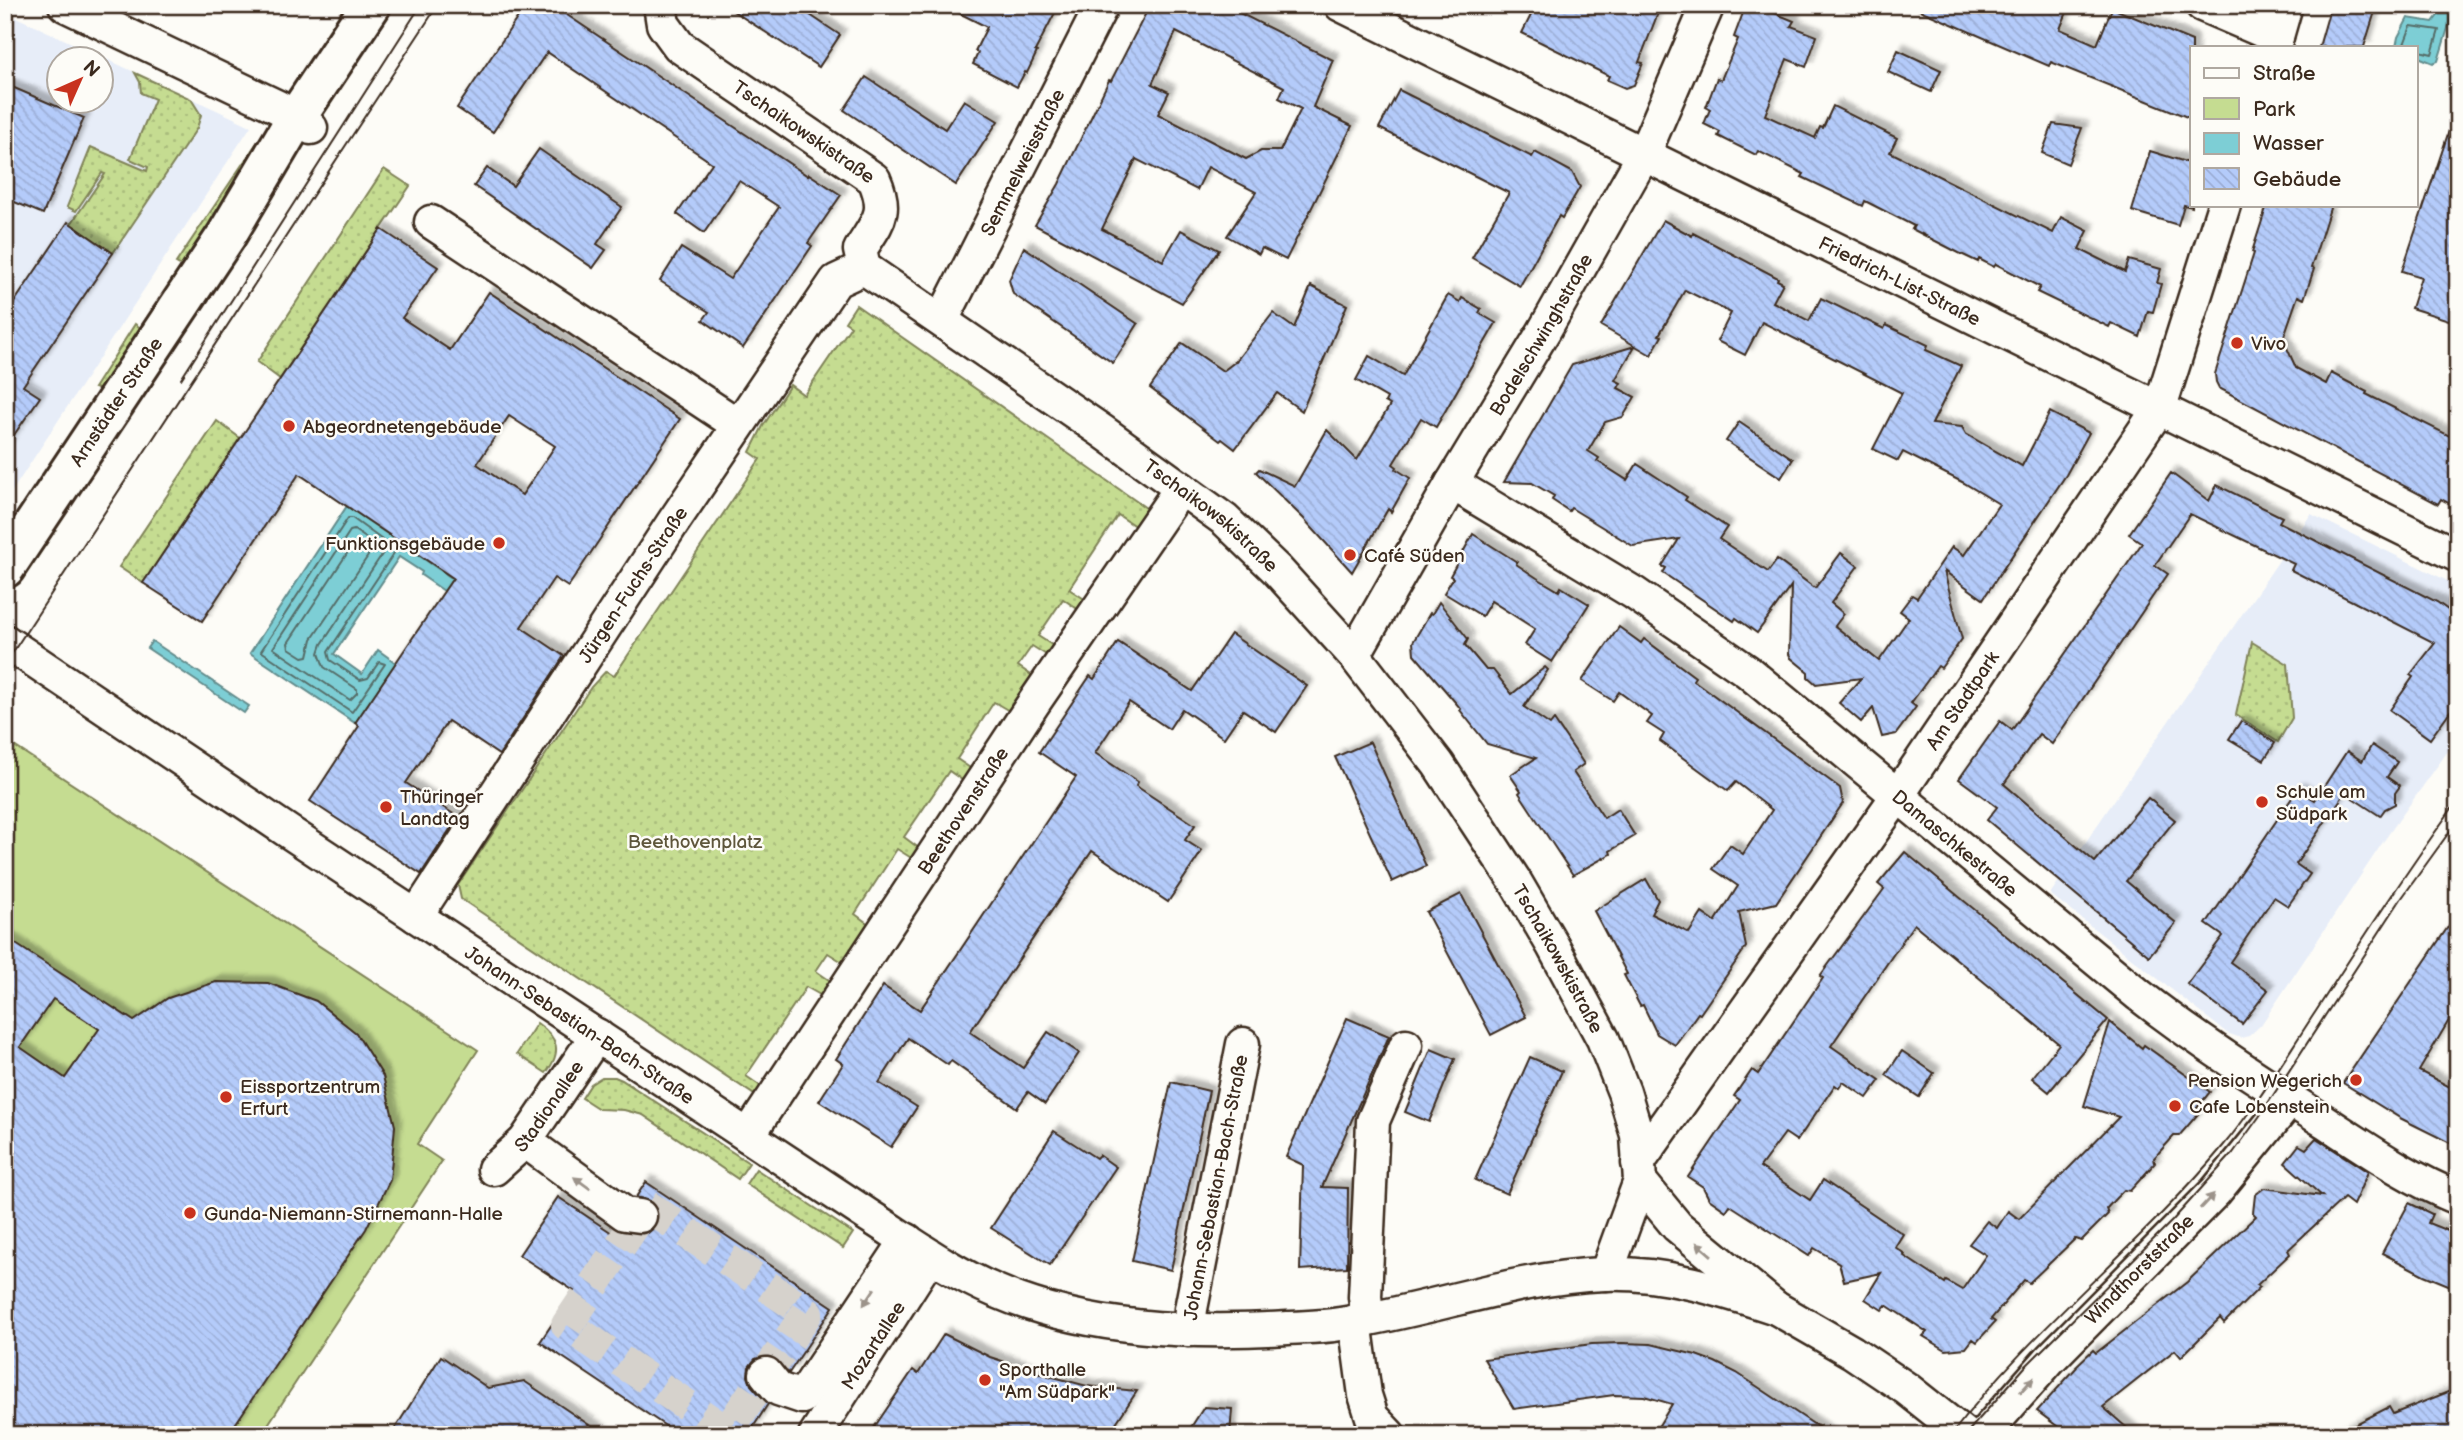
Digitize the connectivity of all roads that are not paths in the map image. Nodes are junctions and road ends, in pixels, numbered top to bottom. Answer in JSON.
{"nodes":[{"id":1,"x":65,"y":5,"type":"edge"},
{"id":2,"x":371,"y":5,"type":"edge"},
{"id":3,"x":398,"y":5,"type":"edge"},
{"id":4,"x":660,"y":5,"type":"edge"},
{"id":5,"x":1102,"y":5,"type":"edge"},
{"id":6,"x":1340,"y":5,"type":"edge"},
{"id":7,"x":1708,"y":5,"type":"edge"},
{"id":8,"x":2202,"y":5,"type":"edge"},
{"id":9,"x":2287,"y":5,"type":"edge"},
{"id":10,"x":2275,"y":42,"type":"edge"},
{"id":11,"x":303,"y":123,"type":"junction"},
{"id":12,"x":1643,"y":156,"type":"junction"},
{"id":13,"x":2224,"y":206,"type":"edge"},
{"id":14,"x":431,"y":222,"type":"dead end"},
{"id":15,"x":864,"y":268,"type":"junction"},
{"id":16,"x":942,"y":320,"type":"junction"},
{"id":17,"x":2160,"y":407,"type":"junction"},
{"id":18,"x":738,"y":425,"type":"junction"},
{"id":19,"x":1452,"y":483,"type":"junction"},
{"id":20,"x":1181,"y":488,"type":"junction"},
{"id":21,"x":2458,"y":556,"type":"edge"},
{"id":22,"x":5,"y":568,"type":"edge"},
{"id":23,"x":5,"y":642,"type":"edge"},
{"id":24,"x":1354,"y":655,"type":"junction"},
{"id":25,"x":1898,"y":795,"type":"junction"},
{"id":26,"x":416,"y":916,"type":"junction"},
{"id":27,"x":597,"y":1035,"type":"junction"},
{"id":28,"x":1242,"y":1044,"type":"dead end"},
{"id":29,"x":1406,"y":1045,"type":"dead end"},
{"id":30,"x":2290,"y":1100,"type":"junction"},
{"id":31,"x":748,"y":1136,"type":"junction"},
{"id":32,"x":525,"y":1142,"type":"junction"},
{"id":33,"x":494,"y":1169,"type":"dead end"},
{"id":34,"x":1639,"y":1172,"type":"junction"},
{"id":35,"x":2458,"y":1198,"type":"edge"},
{"id":36,"x":640,"y":1216,"type":"tunnel mouth"},
{"id":37,"x":919,"y":1248,"type":"junction"},
{"id":38,"x":1606,"y":1274,"type":"junction"},
{"id":39,"x":1776,"y":1308,"type":"junction"},
{"id":40,"x":1362,"y":1320,"type":"junction"},
{"id":41,"x":1189,"y":1330,"type":"junction"},
{"id":42,"x":766,"y":1374,"type":"dead end"},
{"id":43,"x":1964,"y":1433,"type":"edge"},
{"id":44,"x":815,"y":1435,"type":"edge"},
{"id":45,"x":1389,"y":1435,"type":"edge"}],
"edges":[{"from":1,"to":11,"type":"street"},
{"from":2,"to":11,"type":"main road","name":"Arnstädter Straße"},
{"from":3,"to":11,"type":"main road","name":"Arnstädter Straße"},
{"from":4,"to":15,"type":"street","name":"Tschaikowskistraße"},
{"from":5,"to":16,"type":"street","name":"Semmelweisstraße"},
{"from":6,"to":12,"type":"street","name":"Friedrich-List-Straße"},
{"from":7,"to":12,"type":"street","name":"Bodelschwinghstraße"},
{"from":8,"to":10,"type":"street"},
{"from":9,"to":10,"type":"street"},
{"from":11,"to":22,"type":"main road","name":"Arnstädter Straße"},
{"from":12,"to":17,"type":"street","name":"Friedrich-List-Straße"},
{"from":12,"to":19,"type":"street","name":"Bodelschwinghstraße"},
{"from":13,"to":17,"type":"street","name":"Am Stadtpark"},
{"from":14,"to":18,"type":"street"},
{"from":15,"to":16,"type":"street","name":"Tschaikowskistraße"},
{"from":15,"to":18,"type":"street","name":"Jürgen-Fuchs-Straße"},
{"from":16,"to":20,"type":"street","name":"Tschaikowskistraße"},
{"from":17,"to":21,"type":"street","name":"Friedrich-List-Straße"},
{"from":17,"to":25,"type":"street","name":"Am Stadtpark"},
{"from":18,"to":26,"type":"street","name":"Jürgen-Fuchs-Straße"},
{"from":19,"to":24,"type":"street","name":"Bodelschwinghstraße"},
{"from":19,"to":25,"type":"street","name":"Damaschkestraße"},
{"from":20,"to":24,"type":"street","name":"Tschaikowskistraße"},
{"from":20,"to":31,"type":"street","name":"Beethovenstraße"},
{"from":23,"to":26,"type":"street","name":"Johann-Sebastian-Bach-Straße"},
{"from":24,"to":34,"type":"street","name":"Tschaikowskistraße"},
{"from":25,"to":30,"type":"street","name":"Damaschkestraße"},
{"from":25,"to":34,"type":"street","name":"Am Stadtpark"},
{"from":26,"to":27,"type":"street","name":"Johann-Sebastian-Bach-Straße"},
{"from":27,"to":31,"type":"street","name":"Johann-Sebastian-Bach-Straße"},
{"from":27,"to":32,"type":"street","name":"Stadionallee"},
{"from":28,"to":41,"type":"street","name":"Johann-Sebastian-Bach-Straße"},
{"from":29,"to":40,"type":"street"},
{"from":30,"to":35,"type":"street","name":"Damaschkestraße"},
{"from":43,"to":30,"type":"street","name":"Windthorststraße","one_way":true},
{"from":31,"to":37,"type":"street","name":"Johann-Sebastian-Bach-Straße"},
{"from":32,"to":33,"type":"street","name":"Stadionallee"},
{"from":36,"to":32,"type":"street","one_way":true},
{"from":34,"to":38,"type":"street","name":"Tschaikowskistraße"},
{"from":39,"to":34,"type":"street","one_way":true},
{"from":37,"to":41,"type":"street","name":"Johann-Sebastian-Bach-Straße"},
{"from":37,"to":42,"type":"street","one_way":true},
{"from":37,"to":44,"type":"street","name":"Mozartallee"},
{"from":38,"to":39,"type":"street"},
{"from":38,"to":40,"type":"street","name":"Johann-Sebastian-Bach-Straße"},
{"from":39,"to":43,"type":"street"},
{"from":40,"to":41,"type":"street","name":"Johann-Sebastian-Bach-Straße"},
{"from":40,"to":45,"type":"street"}]}
